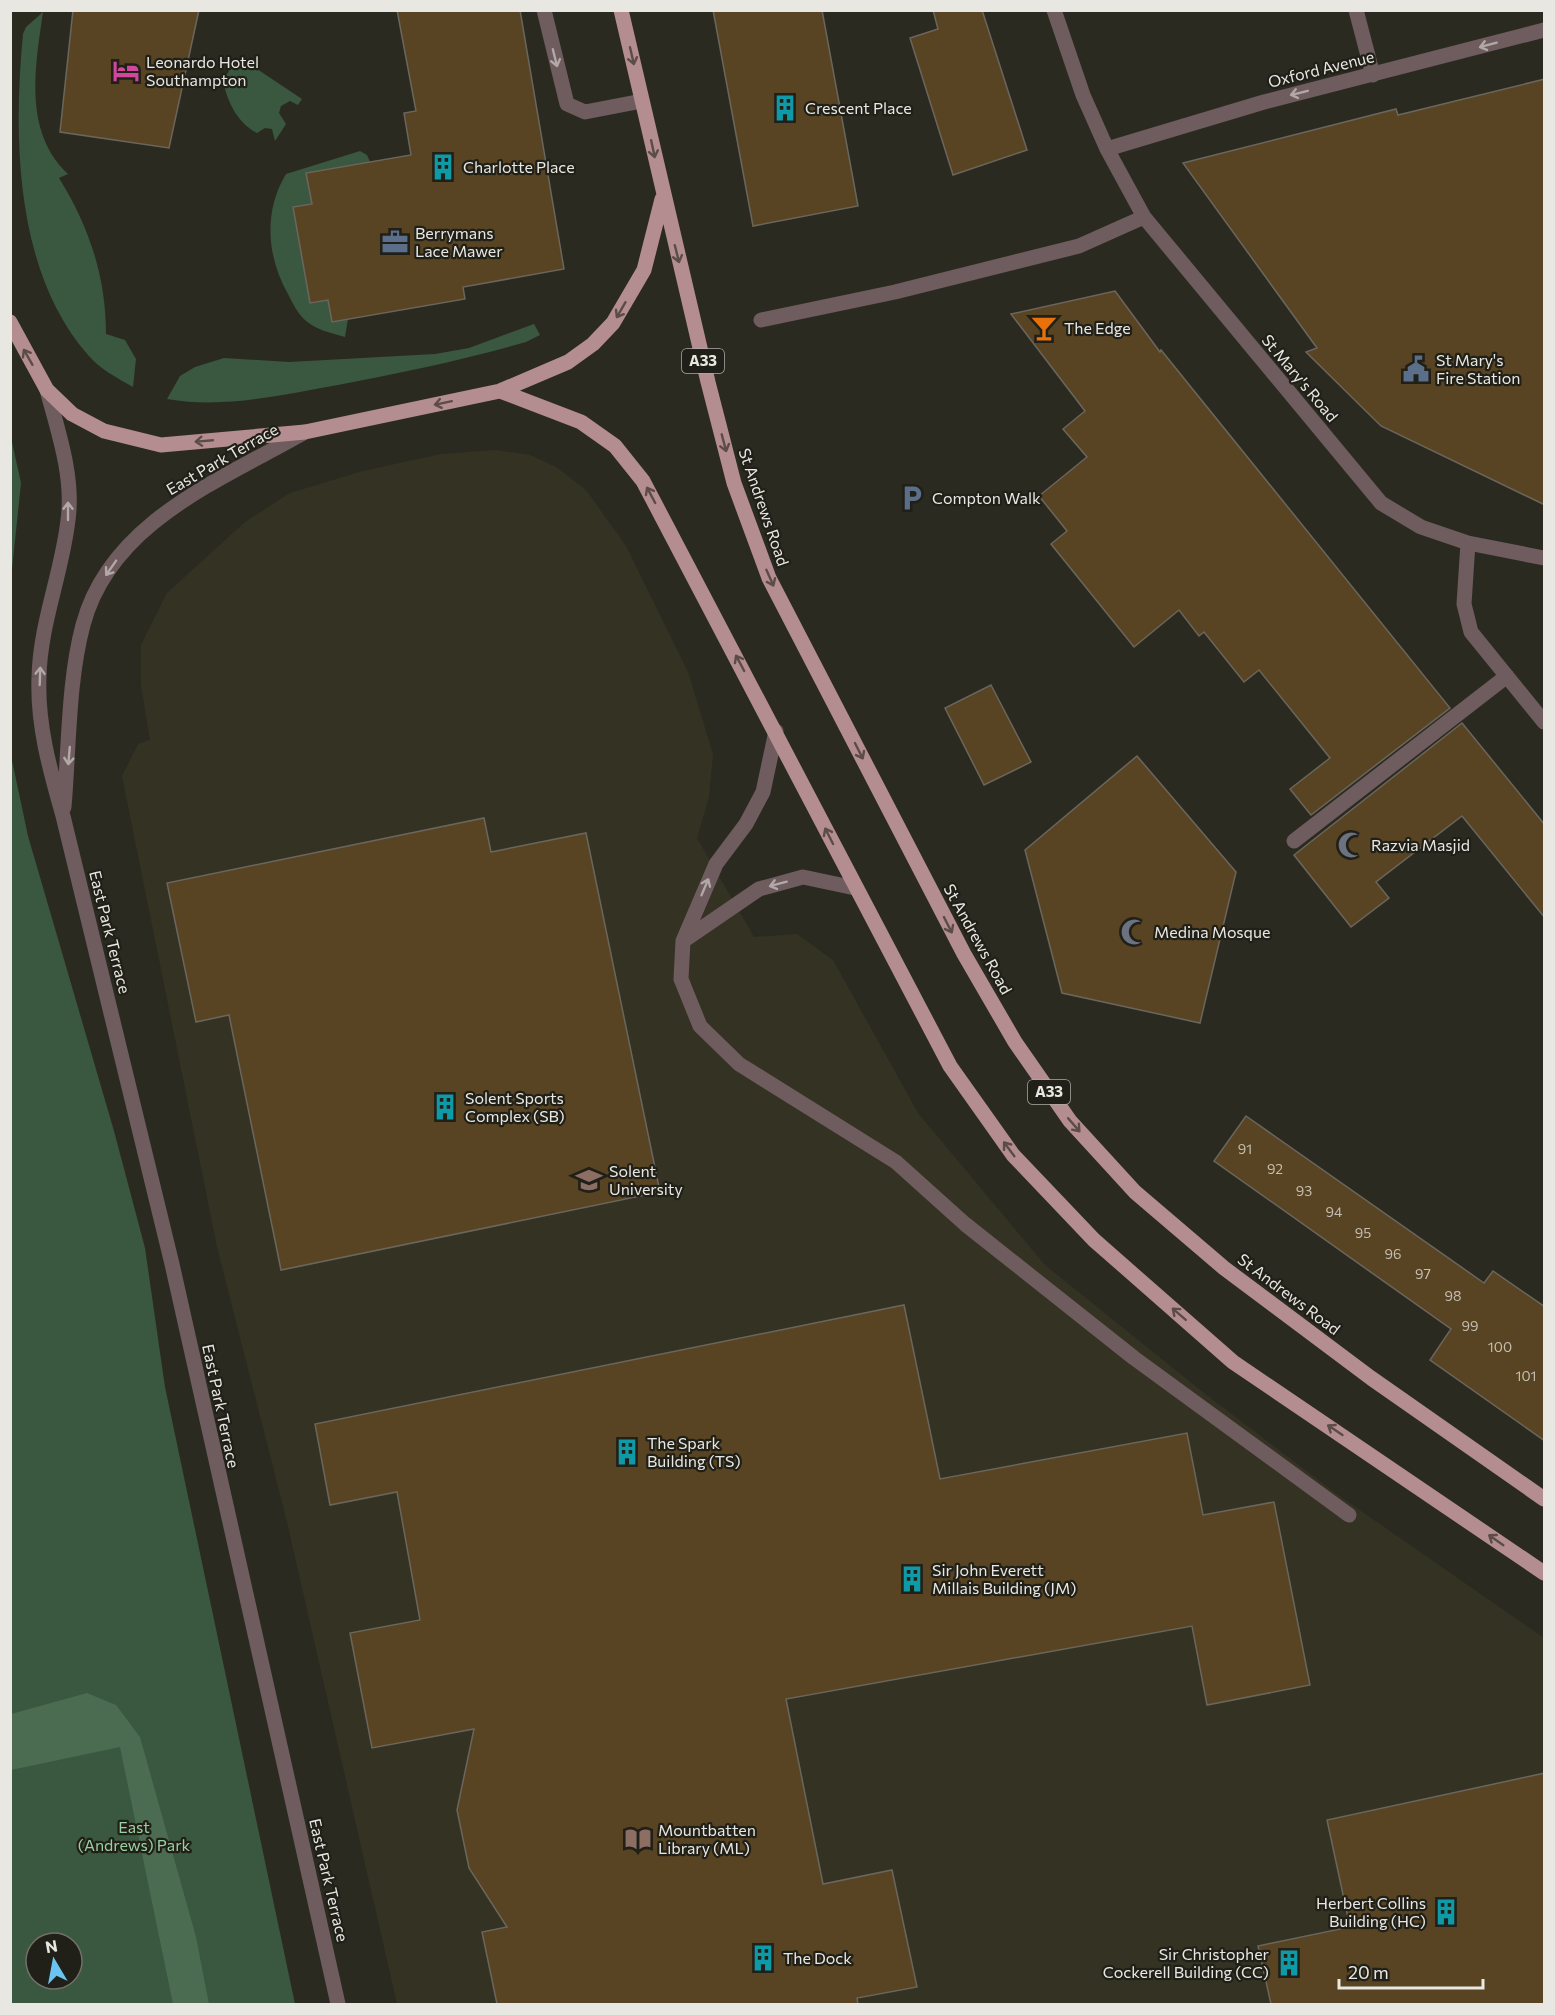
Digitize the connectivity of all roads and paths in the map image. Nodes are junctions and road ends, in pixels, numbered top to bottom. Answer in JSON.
{"nodes":[{"id":1,"x":544,"y":10,"type":"edge"},
{"id":2,"x":621,"y":10,"type":"edge"},
{"id":3,"x":1054,"y":10,"type":"edge"},
{"id":4,"x":1356,"y":10,"type":"edge"},
{"id":5,"x":1545,"y":30,"type":"edge"},
{"id":6,"x":1373,"y":75,"type":"junction"},
{"id":7,"x":642,"y":101,"type":"junction"},
{"id":8,"x":1107,"y":149,"type":"junction"},
{"id":9,"x":663,"y":197,"type":"junction"},
{"id":10,"x":1144,"y":217,"type":"junction"},
{"id":11,"x":761,"y":320,"type":"dead end"},
{"id":12,"x":10,"y":322,"type":"edge"},
{"id":13,"x":47,"y":390,"type":"junction"},
{"id":14,"x":500,"y":391,"type":"junction"},
{"id":15,"x":304,"y":432,"type":"junction"},
{"id":16,"x":1468,"y":543,"type":"junction"},
{"id":17,"x":1545,"y":558,"type":"edge"},
{"id":18,"x":1508,"y":676,"type":"junction"},
{"id":19,"x":1545,"y":722,"type":"edge"},
{"id":20,"x":776,"y":731,"type":"junction"},
{"id":21,"x":63,"y":816,"type":"junction"},
{"id":22,"x":1294,"y":841,"type":"dead end"},
{"id":23,"x":855,"y":888,"type":"junction"},
{"id":24,"x":683,"y":941,"type":"junction"},
{"id":25,"x":1545,"y":1499,"type":"edge"},
{"id":26,"x":1349,"y":1515,"type":"dead end"},
{"id":27,"x":1545,"y":1573,"type":"edge"},
{"id":28,"x":339,"y":2004,"type":"edge"}],
"edges":[{"from":1,"to":7,"type":"street","one_way":true},
{"from":2,"to":7,"type":"main road","one_way":true},
{"from":3,"to":8,"type":"street","name":"St Mary's Road"},
{"from":4,"to":6,"type":"street"},
{"from":5,"to":6,"type":"street","name":"Oxford Avenue","one_way":true},
{"from":6,"to":8,"type":"street","name":"Oxford Avenue","one_way":true},
{"from":7,"to":9,"type":"main road","one_way":true},
{"from":8,"to":10,"type":"street","name":"St Mary's Road"},
{"from":9,"to":14,"type":"main road","one_way":true},
{"from":9,"to":25,"type":"main road","name":"St Andrews Road","number":"A33","one_way":true},
{"from":10,"to":11,"type":"street"},
{"from":10,"to":16,"type":"street","name":"St Mary's Road"},
{"from":13,"to":12,"type":"main road","one_way":true},
{"from":15,"to":13,"type":"main road","one_way":true},
{"from":21,"to":13,"type":"street","name":"East Park Terrace","one_way":true},
{"from":14,"to":15,"type":"main road","one_way":true},
{"from":20,"to":14,"type":"main road","one_way":true},
{"from":15,"to":21,"type":"street","name":"East Park Terrace","one_way":true},
{"from":16,"to":17,"type":"street","name":"St Mary's Road"},
{"from":16,"to":18,"type":"street"},
{"from":18,"to":19,"type":"street"},
{"from":18,"to":22,"type":"street"},
{"from":23,"to":20,"type":"main road","one_way":true},
{"from":24,"to":20,"type":"street","one_way":true},
{"from":21,"to":28,"type":"street","name":"East Park Terrace"},
{"from":23,"to":24,"type":"street","one_way":true},
{"from":27,"to":23,"type":"main road","one_way":true},
{"from":24,"to":26,"type":"street"}]}
